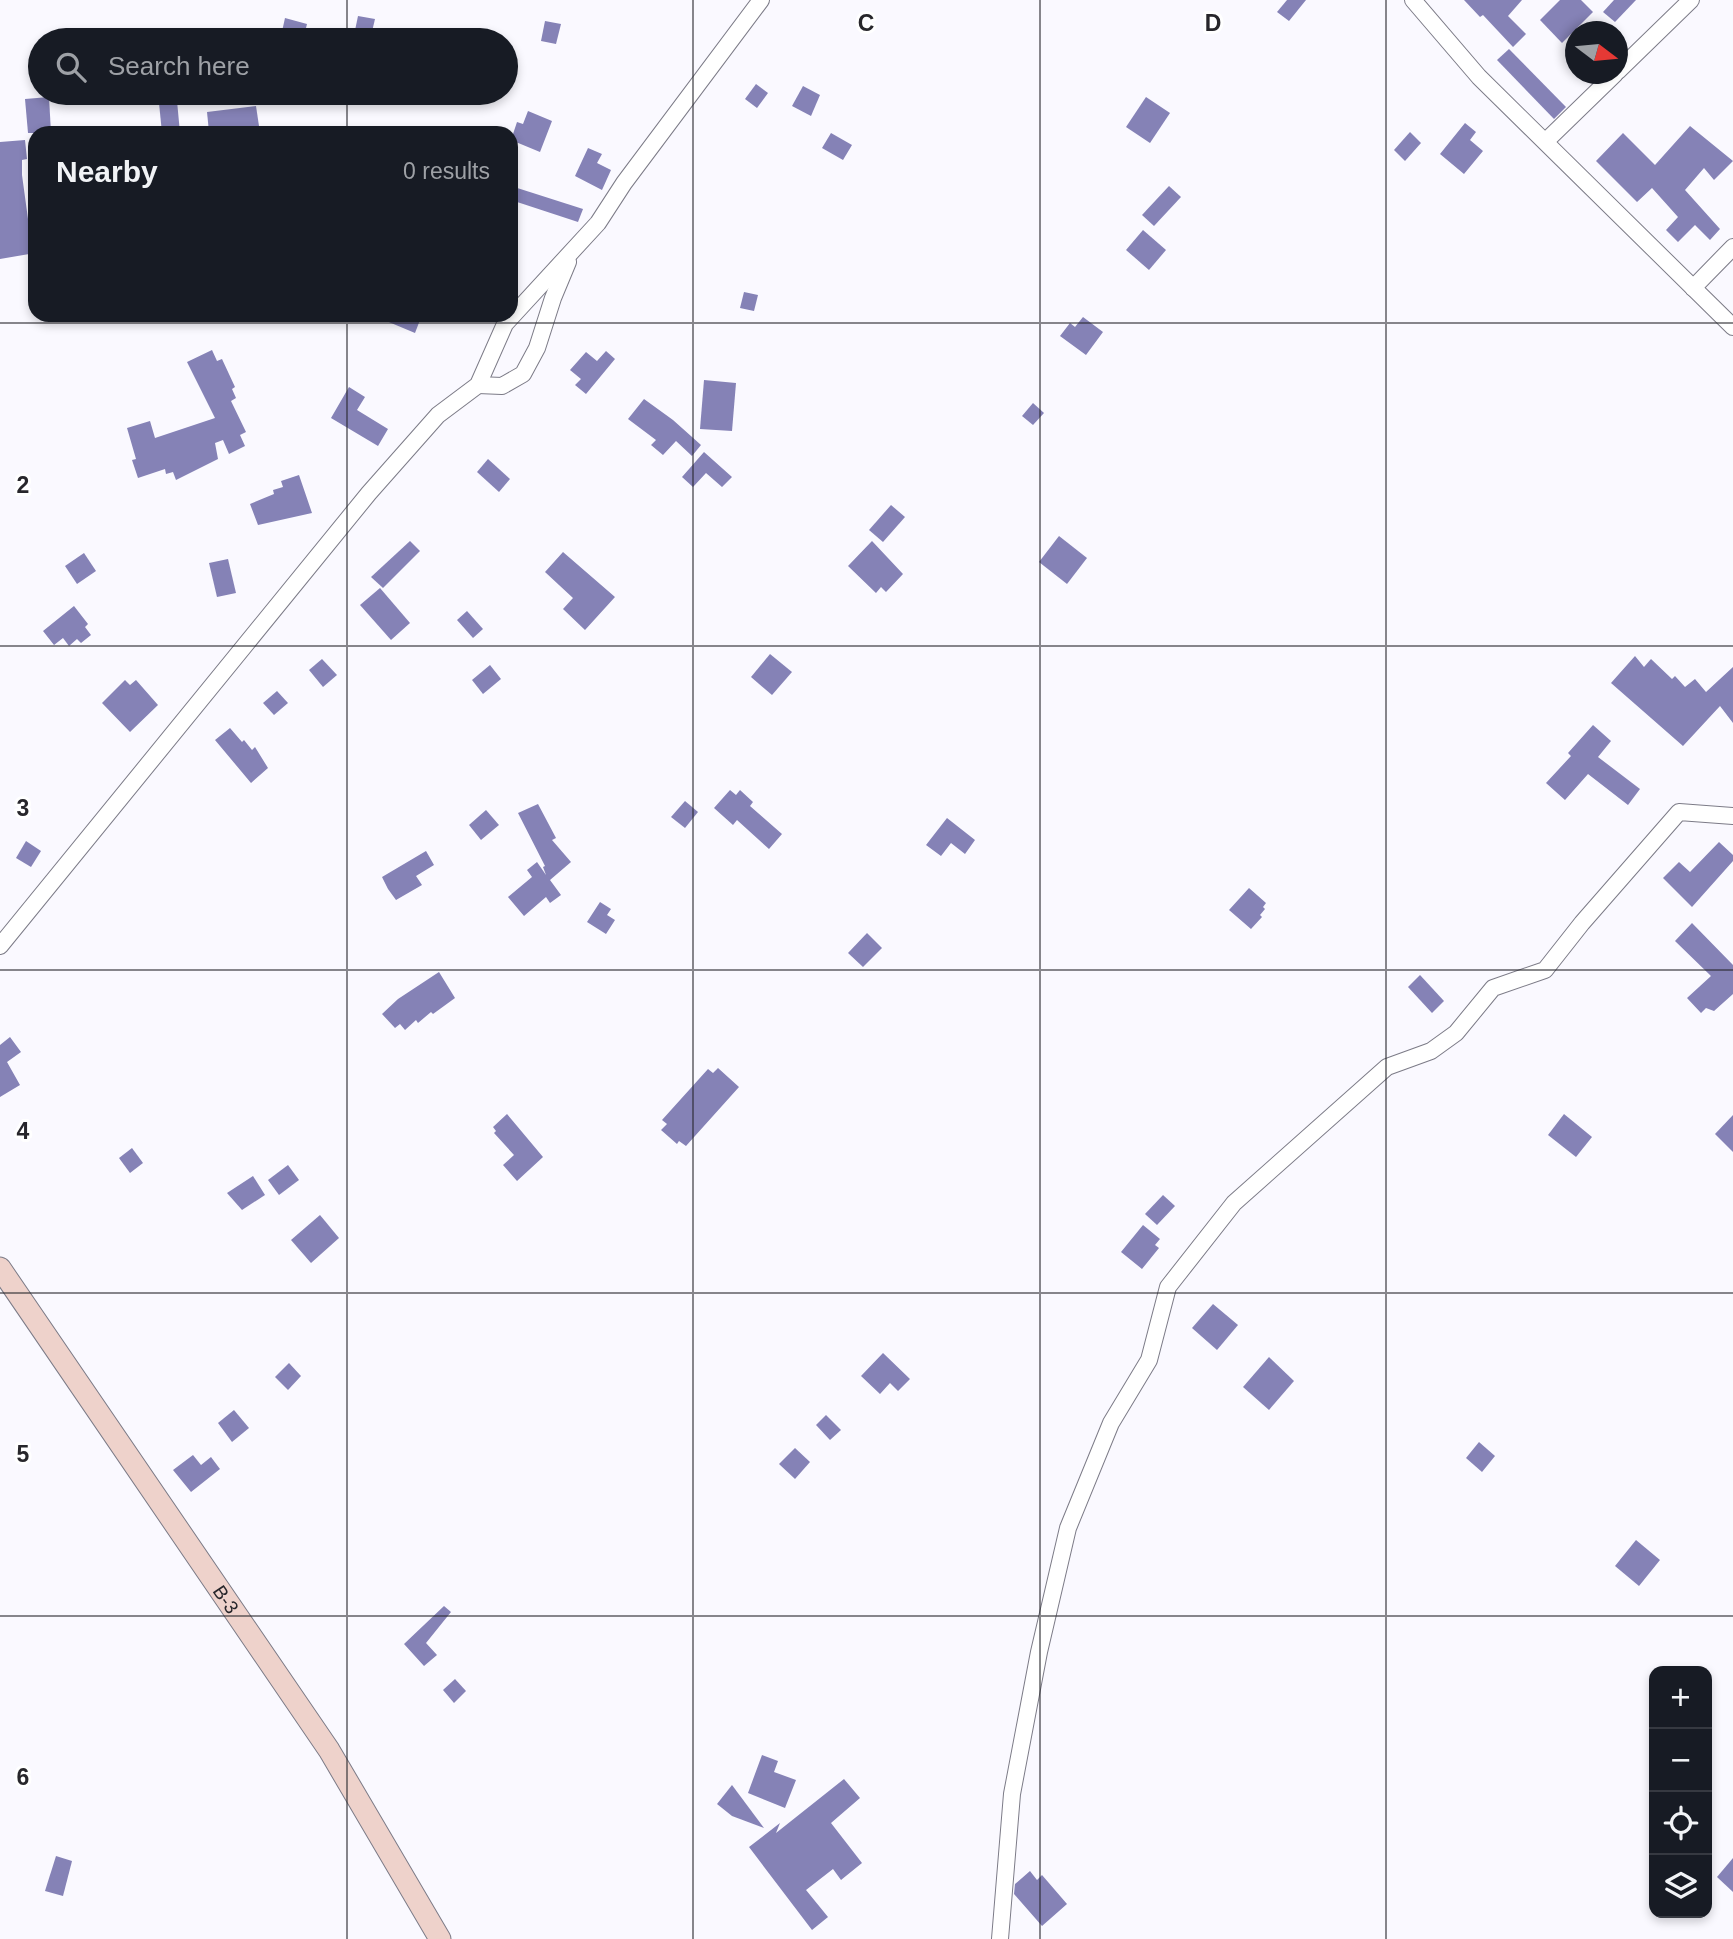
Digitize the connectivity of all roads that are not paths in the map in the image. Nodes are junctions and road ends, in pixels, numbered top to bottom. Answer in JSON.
{"nodes":[{"id":1,"x":761,"y":0,"type":"edge"},
{"id":2,"x":1413,"y":0,"type":"edge"},
{"id":3,"x":1691,"y":0,"type":"edge"},
{"id":4,"x":1628,"y":60,"type":"edge"},
{"id":5,"x":1604,"y":84,"type":"edge"},
{"id":6,"x":1546,"y":141,"type":"junction"},
{"id":7,"x":1733,"y":247,"type":"edge"},
{"id":8,"x":574,"y":250,"type":"junction"},
{"id":9,"x":1693,"y":288,"type":"junction"},
{"id":10,"x":518,"y":310,"type":"edge"},
{"id":11,"x":507,"y":322,"type":"edge"},
{"id":12,"x":1733,"y":327,"type":"edge"},
{"id":13,"x":478,"y":385,"type":"junction"},
{"id":14,"x":1733,"y":816,"type":"edge"},
{"id":15,"x":0,"y":946,"type":"edge"},
{"id":16,"x":0,"y":1268,"type":"edge"},
{"id":17,"x":440,"y":1939,"type":"edge"},
{"id":18,"x":1000,"y":1939,"type":"edge"}],
"edges":[{"from":1,"to":8,"type":"street"},
{"from":2,"to":6,"type":"street"},
{"from":3,"to":4,"type":"street"},
{"from":5,"to":6,"type":"street"},
{"from":6,"to":9,"type":"street"},
{"from":7,"to":9,"type":"street"},
{"from":8,"to":10,"type":"street"},
{"from":8,"to":13,"type":"street"},
{"from":9,"to":12,"type":"street"},
{"from":11,"to":13,"type":"street"},
{"from":13,"to":15,"type":"street"},
{"from":14,"to":18,"type":"street"},
{"from":16,"to":17,"type":"main road","name":"B-3"}]}
